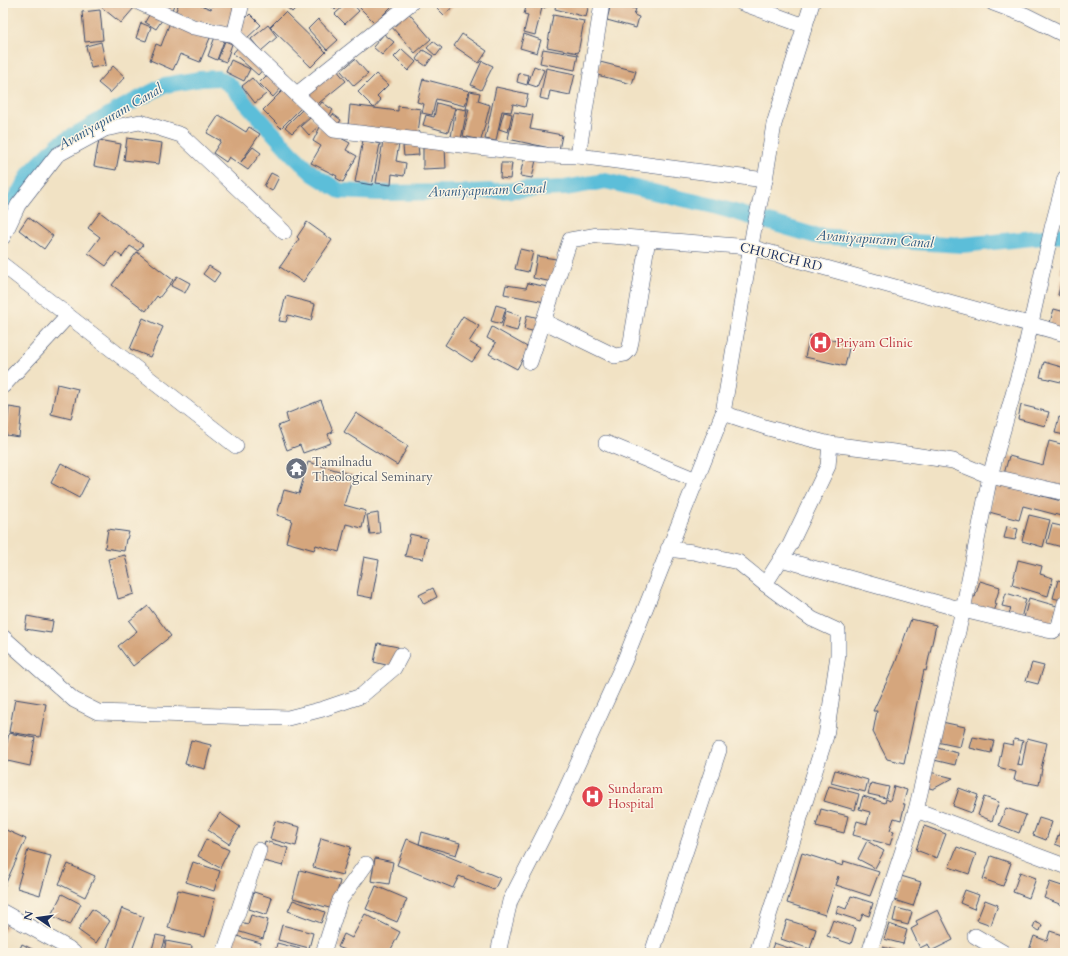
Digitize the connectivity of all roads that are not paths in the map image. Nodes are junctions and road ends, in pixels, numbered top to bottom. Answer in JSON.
{"nodes":[{"id":1,"x":140,"y":3,"type":"edge"},
{"id":2,"x":242,"y":3,"type":"edge"},
{"id":3,"x":411,"y":3,"type":"edge"},
{"id":4,"x":602,"y":3,"type":"edge"},
{"id":5,"x":742,"y":3,"type":"edge"},
{"id":6,"x":812,"y":3,"type":"edge"},
{"id":7,"x":993,"y":3,"type":"edge"},
{"id":8,"x":805,"y":26,"type":"junction"},
{"id":9,"x":234,"y":35,"type":"junction"},
{"id":10,"x":1065,"y":35,"type":"edge"},
{"id":11,"x":297,"y":94,"type":"junction"},
{"id":12,"x":578,"y":156,"type":"junction"},
{"id":13,"x":1065,"y":178,"type":"edge"},
{"id":14,"x":765,"y":180,"type":"junction"},
{"id":15,"x":284,"y":232,"type":"dead end"},
{"id":16,"x":3,"y":237,"type":"edge"},
{"id":17,"x":648,"y":239,"type":"junction"},
{"id":18,"x":750,"y":247,"type":"junction"},
{"id":19,"x":3,"y":265,"type":"edge"},
{"id":20,"x":68,"y":316,"type":"junction"},
{"id":21,"x":543,"y":321,"type":"junction"},
{"id":22,"x":1030,"y":325,"type":"junction"},
{"id":23,"x":1065,"y":334,"type":"edge"},
{"id":24,"x":530,"y":362,"type":"dead end"},
{"id":25,"x":3,"y":386,"type":"edge"},
{"id":26,"x":722,"y":413,"type":"junction"},
{"id":27,"x":606,"y":443,"type":"dead end"},
{"id":28,"x":830,"y":444,"type":"junction"},
{"id":29,"x":236,"y":446,"type":"dead end"},
{"id":30,"x":990,"y":476,"type":"junction"},
{"id":31,"x":696,"y":480,"type":"junction"},
{"id":32,"x":1065,"y":493,"type":"edge"},
{"id":33,"x":668,"y":549,"type":"junction"},
{"id":34,"x":781,"y":559,"type":"junction"},
{"id":35,"x":765,"y":584,"type":"junction"},
{"id":36,"x":1065,"y":603,"type":"edge"},
{"id":37,"x":963,"y":610,"type":"junction"},
{"id":38,"x":3,"y":637,"type":"edge"},
{"id":39,"x":401,"y":655,"type":"dead end"},
{"id":40,"x":719,"y":750,"type":"dead end"},
{"id":41,"x":916,"y":810,"type":"junction"},
{"id":42,"x":259,"y":850,"type":"dead end"},
{"id":43,"x":366,"y":864,"type":"dead end"},
{"id":44,"x":1065,"y":866,"type":"edge"},
{"id":45,"x":3,"y":912,"type":"edge"},
{"id":46,"x":975,"y":936,"type":"dead end"},
{"id":47,"x":74,"y":953,"type":"edge"},
{"id":48,"x":224,"y":953,"type":"edge"},
{"id":49,"x":323,"y":953,"type":"edge"},
{"id":50,"x":498,"y":953,"type":"edge"},
{"id":51,"x":652,"y":953,"type":"edge"},
{"id":52,"x":757,"y":953,"type":"edge"},
{"id":53,"x":869,"y":953,"type":"edge"},
{"id":54,"x":1004,"y":953,"type":"edge"}],
"edges":[{"from":1,"to":9,"type":"street"},
{"from":2,"to":9,"type":"street"},
{"from":3,"to":11,"type":"street"},
{"from":4,"to":12,"type":"street"},
{"from":5,"to":8,"type":"street"},
{"from":6,"to":8,"type":"street"},
{"from":7,"to":10,"type":"street"},
{"from":8,"to":14,"type":"street"},
{"from":9,"to":11,"type":"street"},
{"from":11,"to":12,"type":"street"},
{"from":12,"to":14,"type":"street"},
{"from":13,"to":22,"type":"street"},
{"from":14,"to":18,"type":"street"},
{"from":15,"to":16,"type":"street"},
{"from":17,"to":18,"type":"street","name":"CHURCH RD"},
{"from":17,"to":21,"type":"street","name":"CHURCH RD"},
{"from":17,"to":21,"type":"street"},
{"from":18,"to":22,"type":"street","name":"CHURCH RD"},
{"from":18,"to":26,"type":"street"},
{"from":19,"to":20,"type":"street"},
{"from":20,"to":25,"type":"street"},
{"from":20,"to":29,"type":"street"},
{"from":21,"to":24,"type":"street","name":"CHURCH RD"},
{"from":22,"to":23,"type":"street","name":"CHURCH RD"},
{"from":22,"to":30,"type":"street"},
{"from":26,"to":28,"type":"street"},
{"from":26,"to":31,"type":"street"},
{"from":27,"to":31,"type":"street"},
{"from":28,"to":30,"type":"street"},
{"from":28,"to":34,"type":"street"},
{"from":30,"to":32,"type":"street"},
{"from":30,"to":37,"type":"street"},
{"from":31,"to":33,"type":"street"},
{"from":33,"to":35,"type":"street"},
{"from":33,"to":50,"type":"street"},
{"from":34,"to":35,"type":"street"},
{"from":34,"to":37,"type":"street"},
{"from":35,"to":52,"type":"street"},
{"from":36,"to":37,"type":"street"},
{"from":37,"to":41,"type":"street"},
{"from":38,"to":39,"type":"street"},
{"from":40,"to":51,"type":"street"},
{"from":41,"to":44,"type":"street"},
{"from":41,"to":53,"type":"street"},
{"from":42,"to":48,"type":"street"},
{"from":43,"to":49,"type":"street"},
{"from":45,"to":47,"type":"street"},
{"from":46,"to":54,"type":"street"}]}
